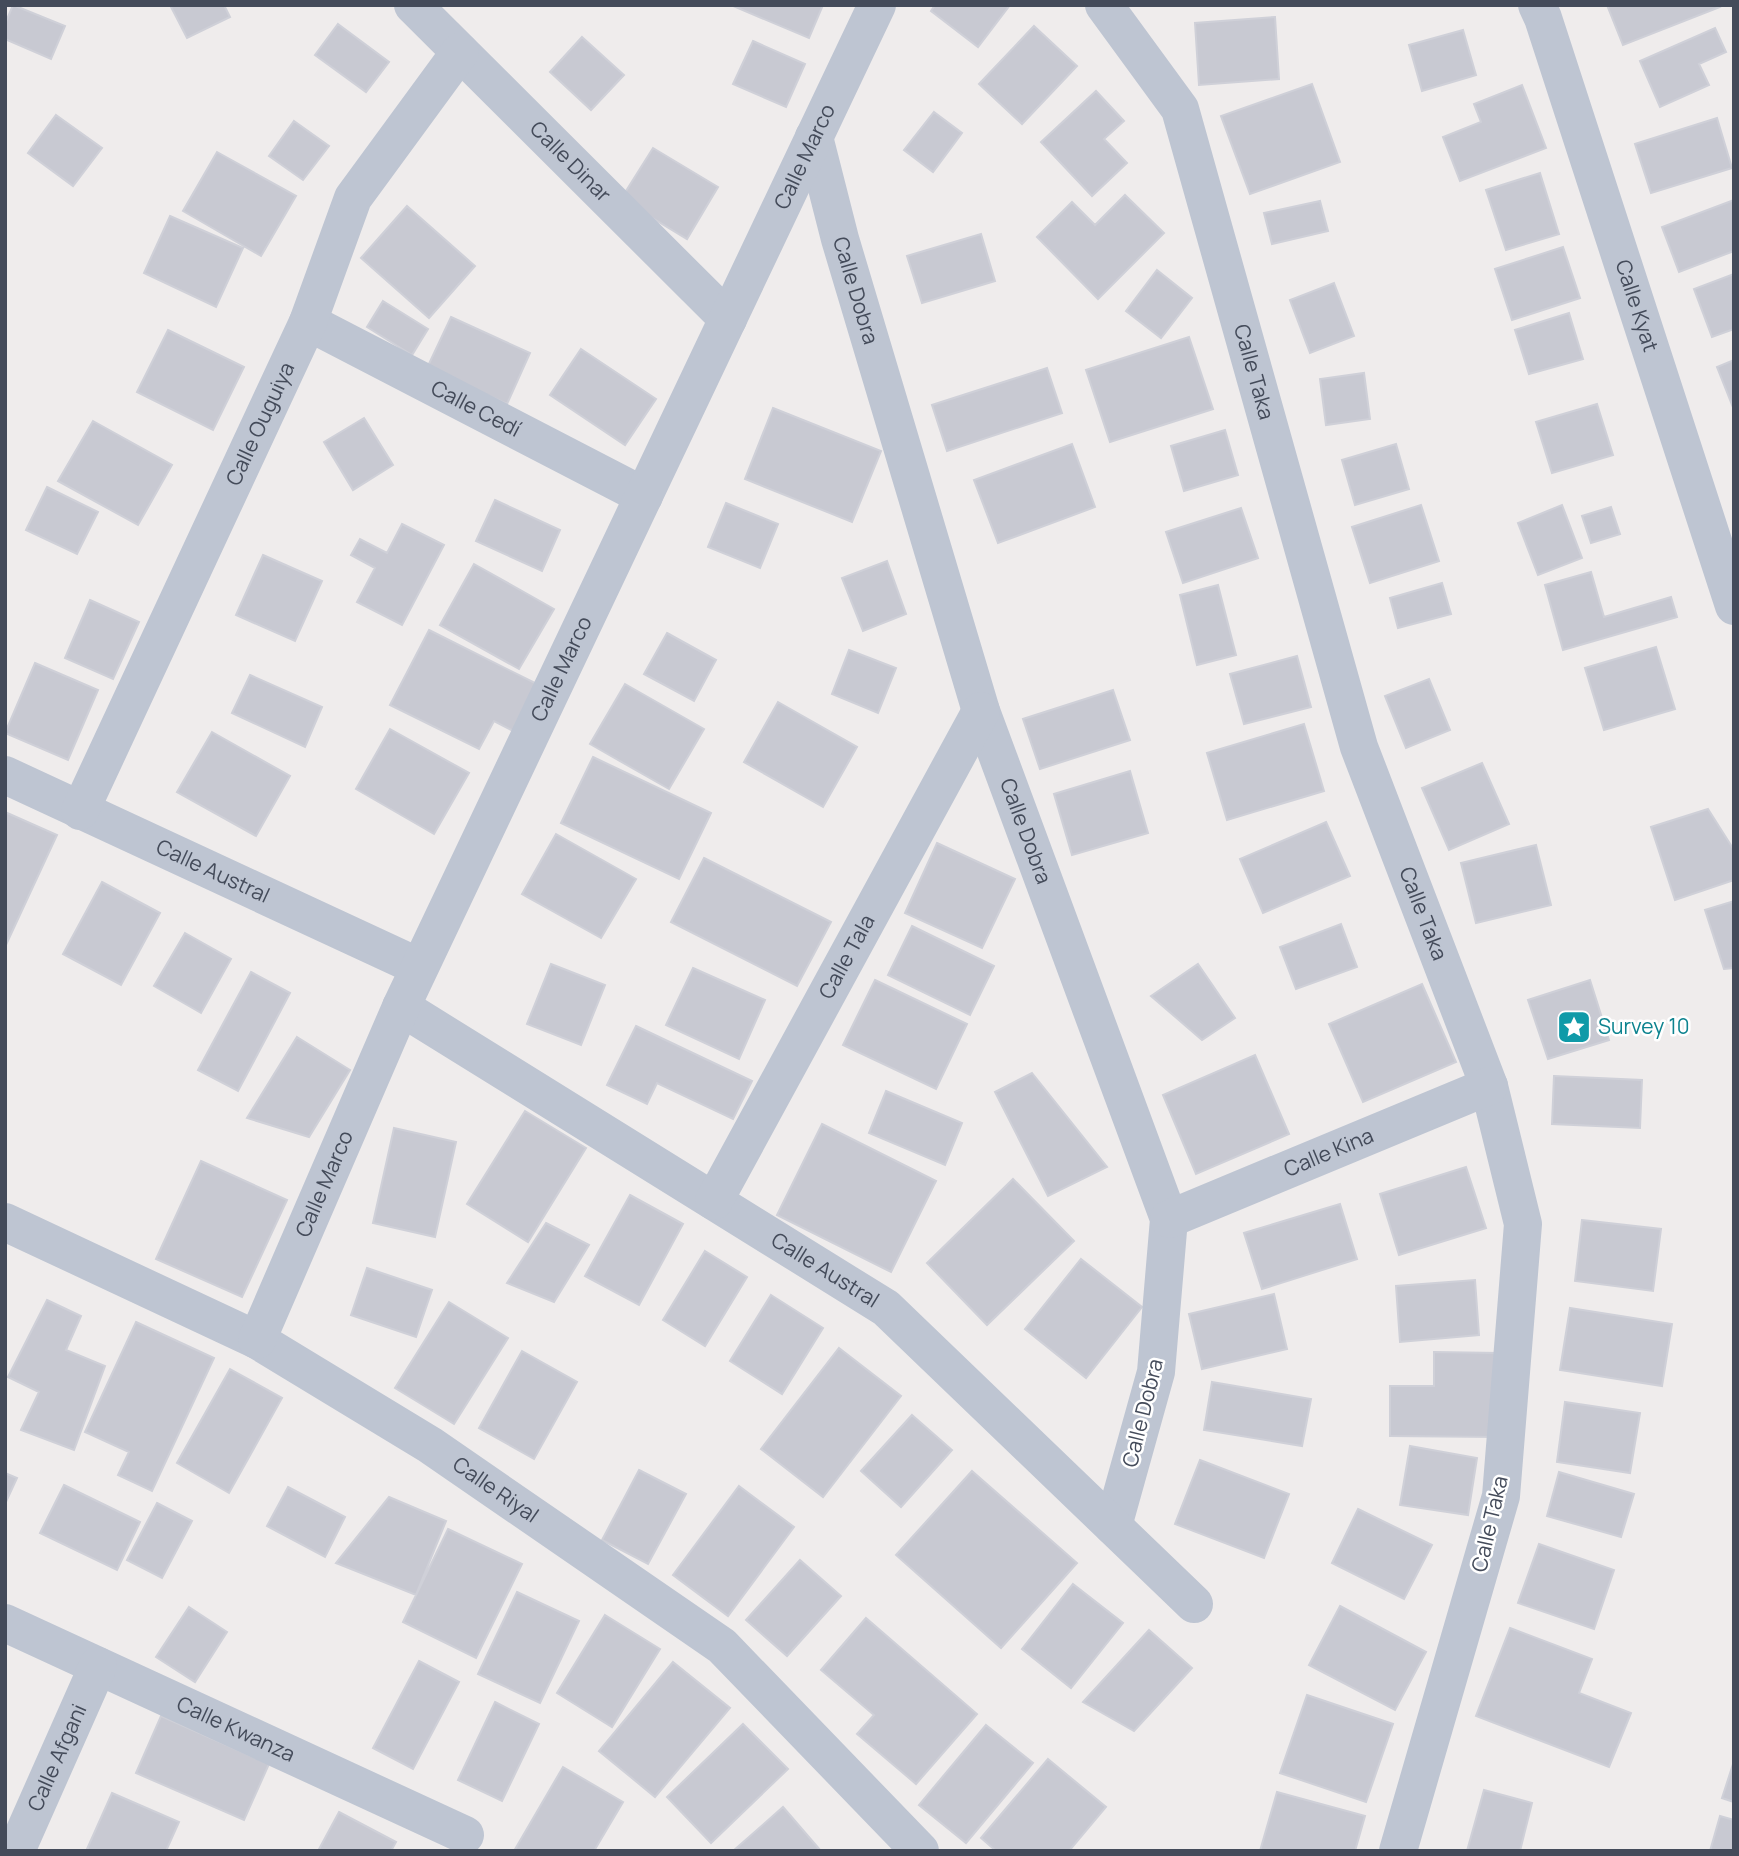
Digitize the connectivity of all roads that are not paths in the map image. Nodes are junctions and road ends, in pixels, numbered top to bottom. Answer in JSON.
{"nodes":[{"id":1,"x":413,"y":5,"type":"edge"},
{"id":2,"x":877,"y":5,"type":"edge"},
{"id":3,"x":1104,"y":5,"type":"edge"},
{"id":4,"x":1537,"y":5,"type":"edge"},
{"id":5,"x":460,"y":52,"type":"junction"},
{"id":6,"x":814,"y":137,"type":"junction"},
{"id":7,"x":728,"y":319,"type":"junction"},
{"id":8,"x":307,"y":322,"type":"junction"},
{"id":9,"x":644,"y":496,"type":"junction"},
{"id":10,"x":1734,"y":606,"type":"edge"},
{"id":11,"x":981,"y":711,"type":"junction"},
{"id":12,"x":5,"y":775,"type":"edge"},
{"id":13,"x":80,"y":811,"type":"junction"},
{"id":14,"x":419,"y":967,"type":"junction"},
{"id":15,"x":401,"y":1007,"type":"junction"},
{"id":16,"x":1489,"y":1086,"type":"junction"},
{"id":17,"x":714,"y":1200,"type":"junction"},
{"id":18,"x":1169,"y":1219,"type":"junction"},
{"id":19,"x":5,"y":1222,"type":"edge"},
{"id":20,"x":257,"y":1340,"type":"junction"},
{"id":21,"x":1113,"y":1526,"type":"junction"},
{"id":22,"x":1194,"y":1604,"type":"dead end"},
{"id":23,"x":5,"y":1623,"type":"edge"},
{"id":24,"x":98,"y":1666,"type":"junction"},
{"id":25,"x":465,"y":1835,"type":"dead end"},
{"id":26,"x":16,"y":1851,"type":"edge"},
{"id":27,"x":920,"y":1851,"type":"edge"},
{"id":28,"x":1398,"y":1851,"type":"edge"}],
"edges":[{"from":1,"to":5,"type":"street","name":"Calle Dinar"},
{"from":2,"to":6,"type":"street","name":"Calle Marco"},
{"from":3,"to":16,"type":"street","name":"Calle Taka"},
{"from":4,"to":10,"type":"street","name":"Calle Kyat"},
{"from":5,"to":7,"type":"street","name":"Calle Dinar"},
{"from":5,"to":8,"type":"street","name":"Calle Ouguiya"},
{"from":6,"to":7,"type":"street","name":"Calle Marco"},
{"from":6,"to":11,"type":"street","name":"Calle Dobra"},
{"from":7,"to":9,"type":"street","name":"Calle Marco"},
{"from":8,"to":9,"type":"street","name":"Calle Cedí"},
{"from":8,"to":13,"type":"street","name":"Calle Ouguiya"},
{"from":9,"to":14,"type":"street","name":"Calle Marco"},
{"from":11,"to":17,"type":"street","name":"Calle Tala"},
{"from":11,"to":18,"type":"street","name":"Calle Dobra"},
{"from":12,"to":13,"type":"street","name":"Calle Austral"},
{"from":13,"to":14,"type":"street","name":"Calle Austral"},
{"from":14,"to":15,"type":"street","name":"Calle Marco"},
{"from":15,"to":17,"type":"street","name":"Calle Austral"},
{"from":15,"to":20,"type":"street","name":"Calle Marco"},
{"from":16,"to":18,"type":"street","name":"Calle Kina"},
{"from":16,"to":28,"type":"street","name":"Calle Taka"},
{"from":17,"to":21,"type":"street","name":"Calle Austral"},
{"from":18,"to":21,"type":"street","name":"Calle Dobra"},
{"from":19,"to":20,"type":"street","name":"Calle Riyal"},
{"from":20,"to":27,"type":"street","name":"Calle Riyal"},
{"from":21,"to":22,"type":"street","name":"Calle Austral"},
{"from":23,"to":24,"type":"street","name":"Calle Kwanza"},
{"from":24,"to":25,"type":"street","name":"Calle Kwanza"},
{"from":24,"to":26,"type":"street","name":"Calle Afgani"}]}
